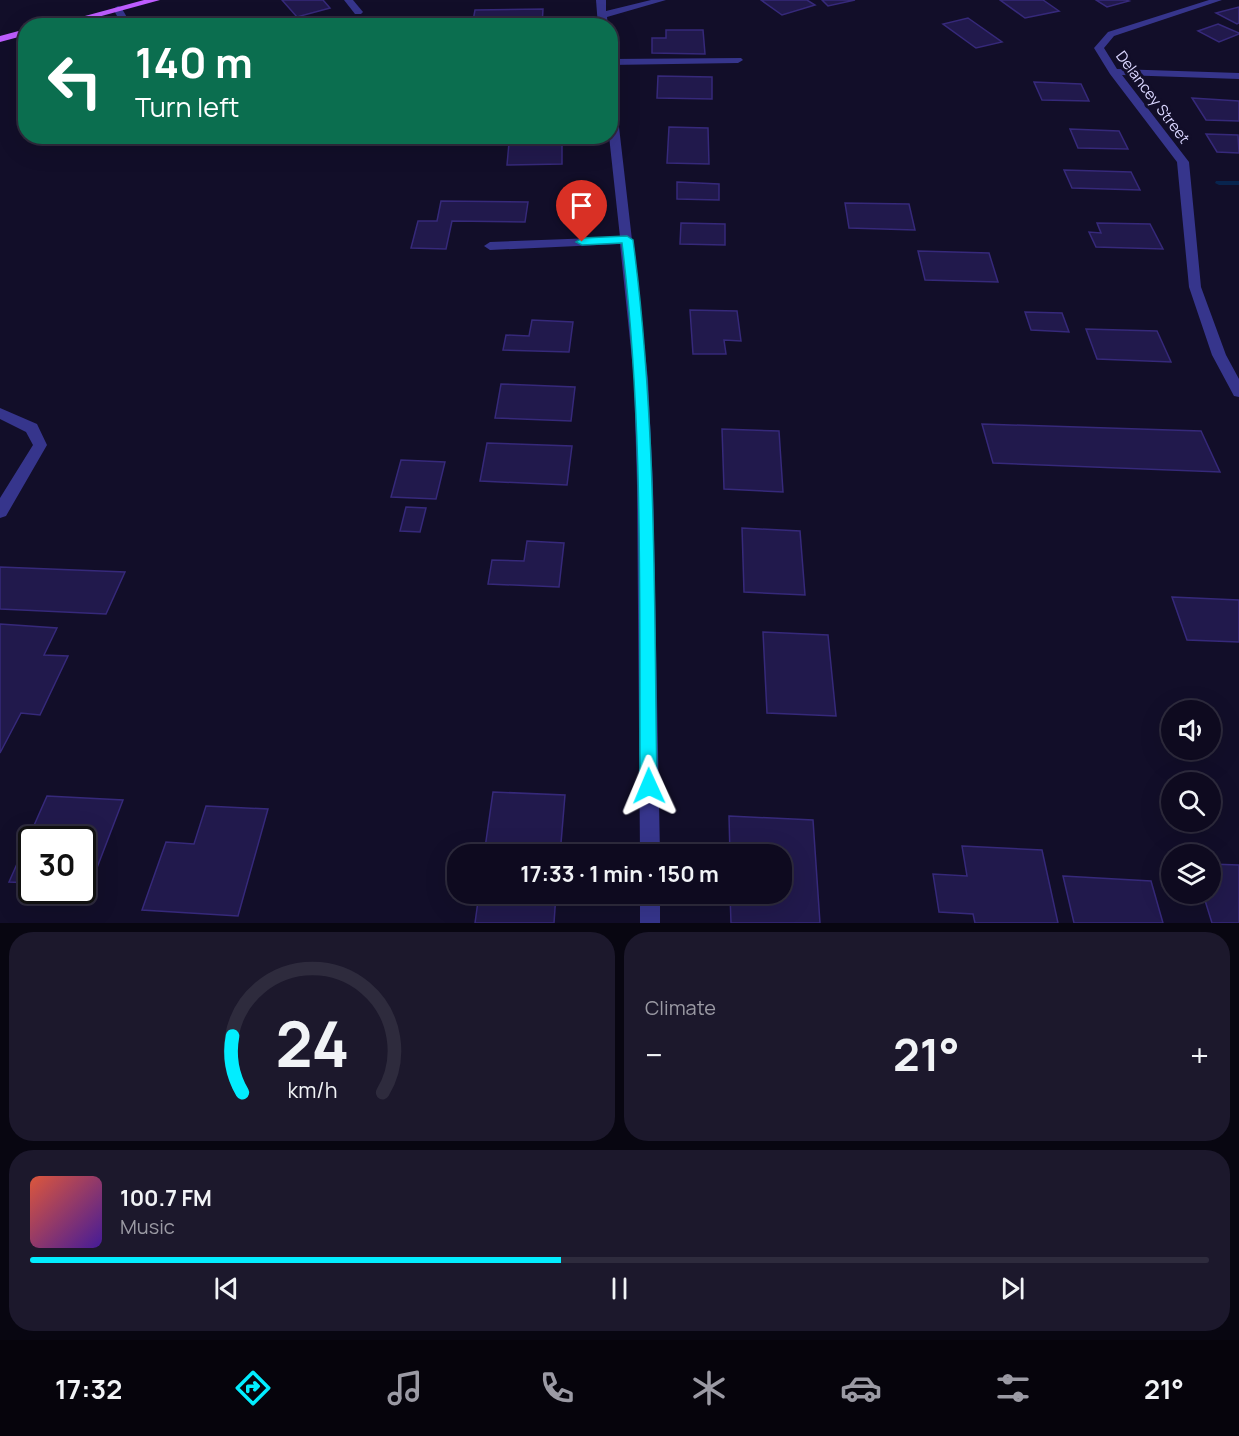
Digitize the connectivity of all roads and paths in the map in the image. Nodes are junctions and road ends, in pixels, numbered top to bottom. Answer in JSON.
{"nodes":[{"id":1,"x":155,"y":0,"type":"edge"},
{"id":2,"x":348,"y":0,"type":"edge"},
{"id":3,"x":601,"y":0,"type":"edge"},
{"id":4,"x":662,"y":0,"type":"edge"},
{"id":5,"x":1218,"y":0,"type":"edge"},
{"id":6,"x":118,"y":9,"type":"junction"},
{"id":7,"x":358,"y":12,"type":"dead end"},
{"id":8,"x":602,"y":15,"type":"junction"},
{"id":9,"x":83,"y":18,"type":"edge"},
{"id":10,"x":123,"y":18,"type":"edge"},
{"id":11,"x":602,"y":18,"type":"edge"},
{"id":12,"x":18,"y":34,"type":"edge"},
{"id":13,"x":0,"y":39,"type":"edge"},
{"id":14,"x":738,"y":60,"type":"dead end"},
{"id":15,"x":618,"y":62,"type":"edge"},
{"id":16,"x":1114,"y":72,"type":"junction"},
{"id":17,"x":1239,"y":76,"type":"edge"},
{"id":18,"x":616,"y":144,"type":"edge"},
{"id":19,"x":627,"y":240,"type":"junction"},
{"id":20,"x":490,"y":246,"type":"dead end"},
{"id":21,"x":1239,"y":392,"type":"edge"},
{"id":22,"x":0,"y":413,"type":"edge"},
{"id":23,"x":0,"y":512,"type":"edge"},
{"id":24,"x":650,"y":844,"type":"edge"},
{"id":25,"x":650,"y":904,"type":"edge"},
{"id":26,"x":650,"y":923,"type":"edge"}],
"edges":[{"from":1,"to":6,"type":"main road"},
{"from":2,"to":7,"type":"street"},
{"from":3,"to":8,"type":"street"},
{"from":4,"to":8,"type":"street"},
{"from":5,"to":16,"type":"street","name":"Delancey Street"},
{"from":6,"to":9,"type":"main road"},
{"from":6,"to":10,"type":"street"},
{"from":8,"to":11,"type":"street"},
{"from":12,"to":13,"type":"main road"},
{"from":14,"to":15,"type":"street"},
{"from":16,"to":17,"type":"street"},
{"from":16,"to":21,"type":"street","name":"Delancey Street"},
{"from":18,"to":19,"type":"street"},
{"from":19,"to":20,"type":"street"},
{"from":19,"to":24,"type":"street"},
{"from":22,"to":23,"type":"street"},
{"from":25,"to":26,"type":"street"}]}
